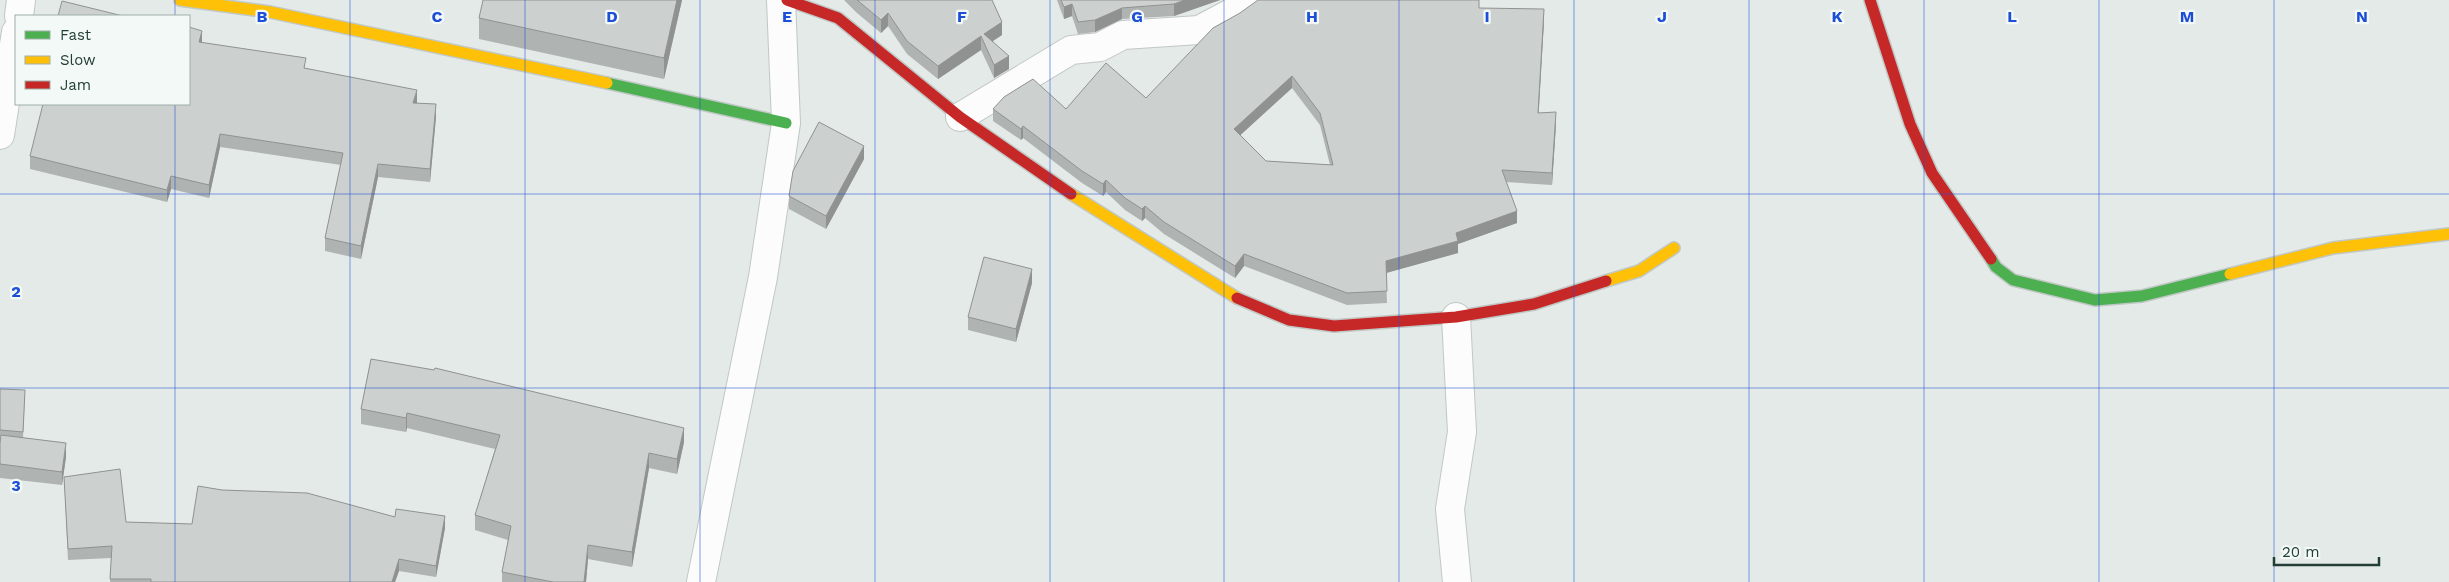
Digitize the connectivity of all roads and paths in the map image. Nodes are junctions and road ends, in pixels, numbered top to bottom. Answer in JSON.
{"nodes":[{"id":1,"x":21,"y":0,"type":"edge"},
{"id":2,"x":180,"y":0,"type":"edge"},
{"id":3,"x":781,"y":0,"type":"edge"},
{"id":4,"x":787,"y":0,"type":"edge"},
{"id":5,"x":1248,"y":0,"type":"edge"},
{"id":6,"x":1870,"y":0,"type":"edge"},
{"id":7,"x":19,"y":15,"type":"edge"},
{"id":8,"x":15,"y":38,"type":"edge"},
{"id":9,"x":960,"y":117,"type":"junction"},
{"id":10,"x":786,"y":124,"type":"junction"},
{"id":11,"x":0,"y":135,"type":"edge"},
{"id":12,"x":2449,"y":234,"type":"edge"},
{"id":13,"x":1674,"y":248,"type":"dead end"},
{"id":14,"x":1456,"y":317,"type":"junction"},
{"id":15,"x":701,"y":582,"type":"edge"},
{"id":16,"x":1457,"y":582,"type":"edge"}],
"edges":[{"from":1,"to":7,"type":"street"},
{"from":2,"to":10,"type":"street"},
{"from":3,"to":10,"type":"street"},
{"from":4,"to":9,"type":"street"},
{"from":5,"to":9,"type":"street"},
{"from":6,"to":12,"type":"street"},
{"from":8,"to":11,"type":"street"},
{"from":9,"to":14,"type":"street"},
{"from":10,"to":15,"type":"street"},
{"from":13,"to":14,"type":"street"},
{"from":14,"to":16,"type":"street"}]}
